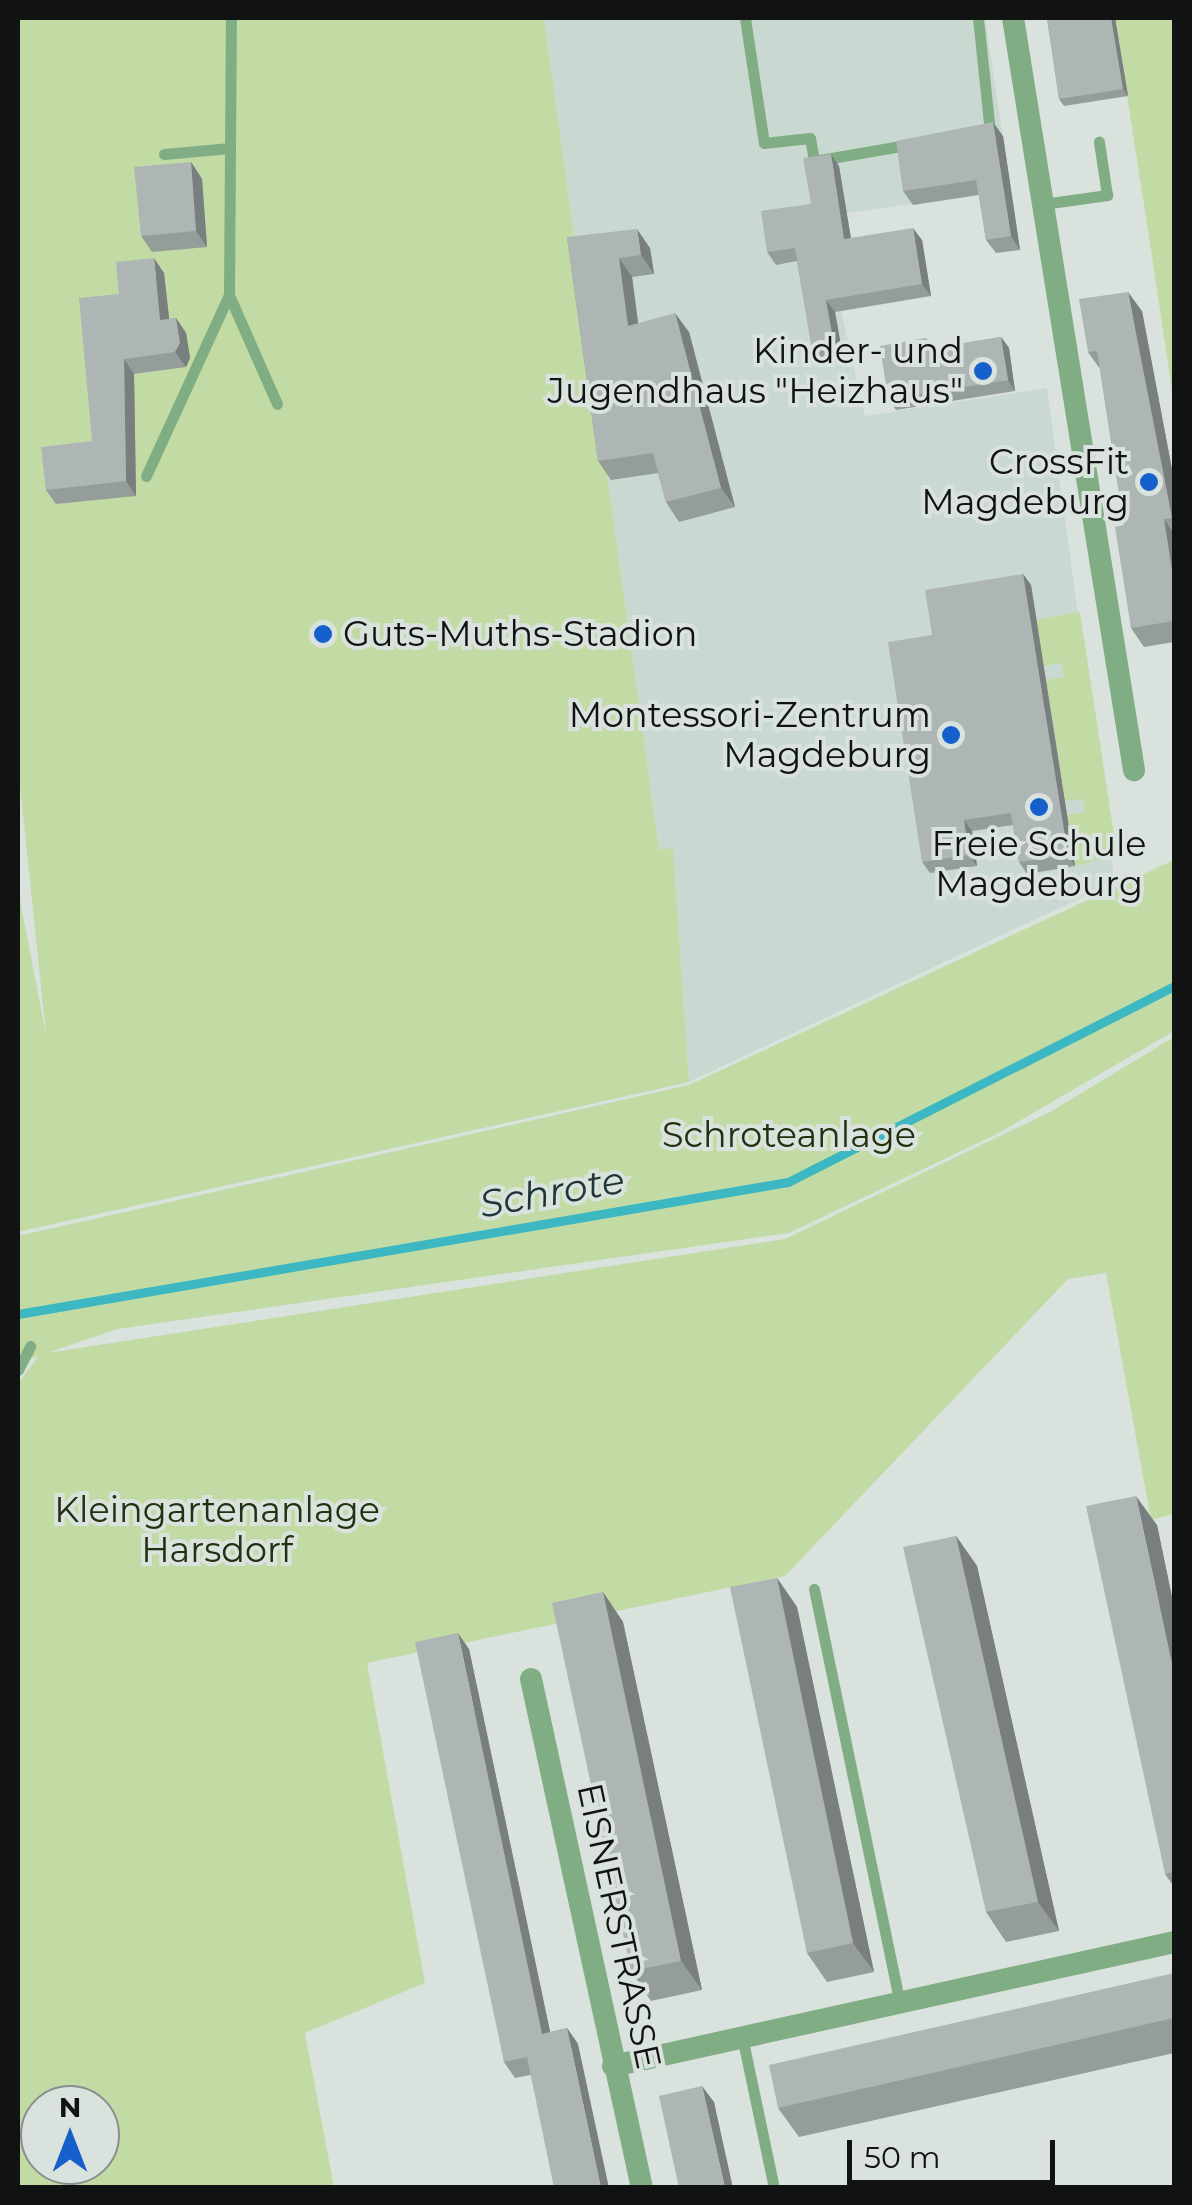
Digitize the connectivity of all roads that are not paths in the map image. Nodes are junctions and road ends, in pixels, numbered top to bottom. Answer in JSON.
{"nodes":[{"id":1,"x":232,"y":18,"type":"edge"},
{"id":2,"x":745,"y":18,"type":"edge"},
{"id":3,"x":978,"y":18,"type":"edge"},
{"id":4,"x":1013,"y":18,"type":"edge"},
{"id":5,"x":977,"y":134,"type":"edge"},
{"id":6,"x":1099,"y":142,"type":"dead end"},
{"id":7,"x":923,"y":143,"type":"edge"},
{"id":8,"x":230,"y":148,"type":"junction"},
{"id":9,"x":164,"y":154,"type":"dead end"},
{"id":10,"x":1043,"y":204,"type":"junction"},
{"id":11,"x":229,"y":294,"type":"junction"},
{"id":12,"x":277,"y":404,"type":"dead end"},
{"id":13,"x":146,"y":476,"type":"dead end"},
{"id":14,"x":1134,"y":770,"type":"dead end"},
{"id":15,"x":30,"y":1346,"type":"dead end"},
{"id":16,"x":18,"y":1370,"type":"edge"},
{"id":17,"x":814,"y":1588,"type":"dead end"},
{"id":18,"x":530,"y":1679,"type":"dead end"},
{"id":19,"x":1174,"y":1942,"type":"edge"},
{"id":20,"x":900,"y":2006,"type":"junction"},
{"id":21,"x":743,"y":2041,"type":"junction"},
{"id":22,"x":613,"y":2066,"type":"junction"},
{"id":23,"x":642,"y":2188,"type":"edge"},
{"id":24,"x":774,"y":2188,"type":"edge"}],
"edges":[{"from":1,"to":8,"type":"lane"},
{"from":2,"to":7,"type":"lane"},
{"from":3,"to":5,"type":"lane"},
{"from":4,"to":10,"type":"street"},
{"from":6,"to":10,"type":"lane"},
{"from":8,"to":9,"type":"lane"},
{"from":8,"to":11,"type":"lane"},
{"from":10,"to":14,"type":"street"},
{"from":11,"to":12,"type":"lane"},
{"from":11,"to":13,"type":"lane"},
{"from":15,"to":16,"type":"lane"},
{"from":17,"to":20,"type":"lane"},
{"from":18,"to":22,"type":"street","name":"EISNERSTRASSE"},
{"from":19,"to":20,"type":"street"},
{"from":20,"to":21,"type":"street"},
{"from":21,"to":22,"type":"street"},
{"from":21,"to":24,"type":"lane"},
{"from":22,"to":23,"type":"street","name":"EISNERSTRASSE"}]}
